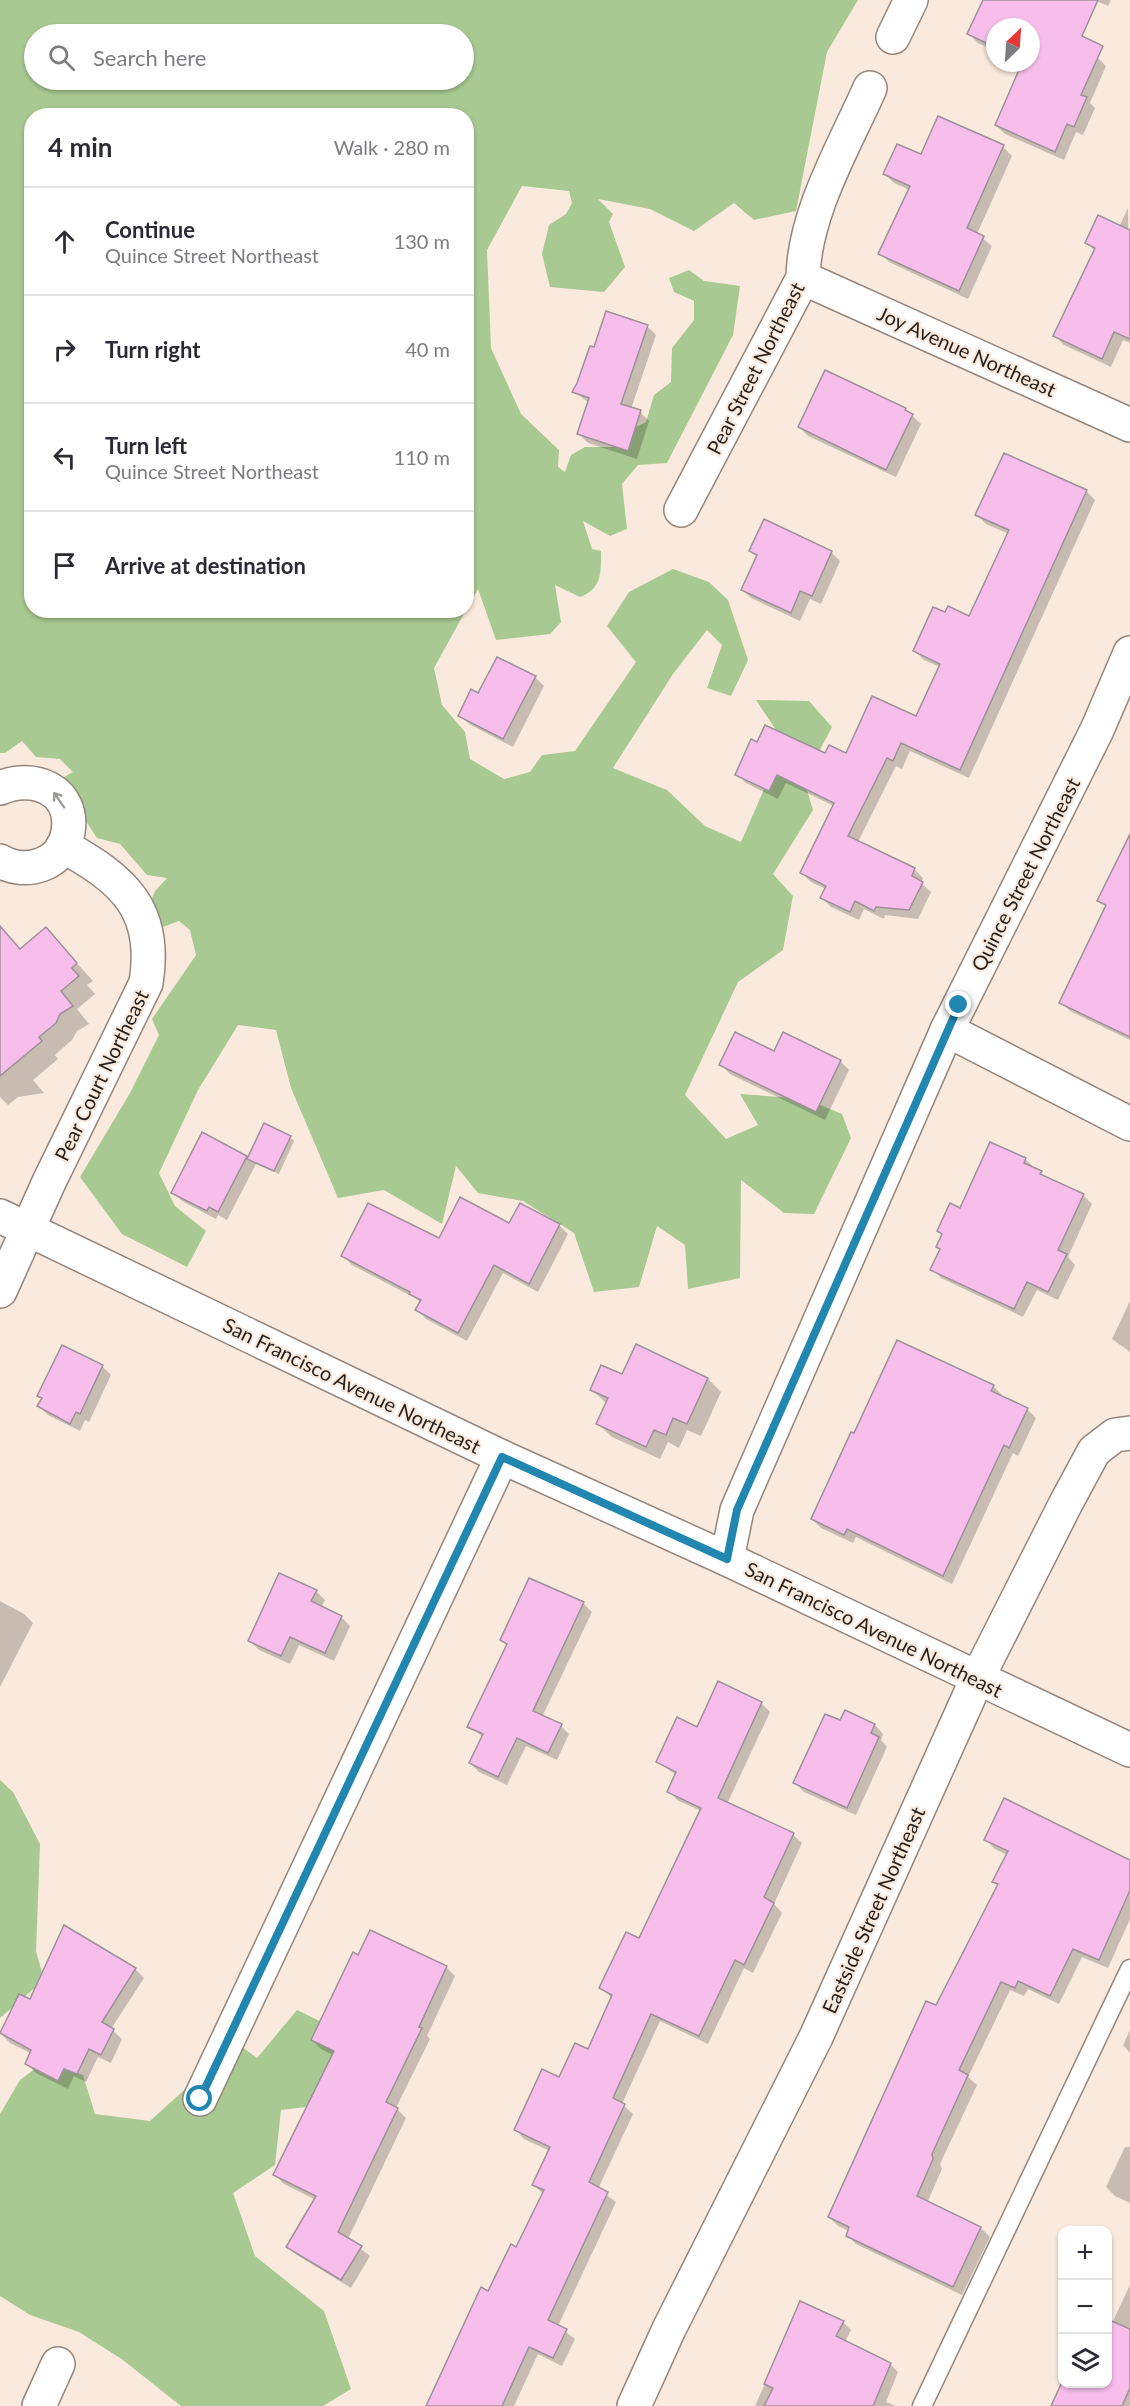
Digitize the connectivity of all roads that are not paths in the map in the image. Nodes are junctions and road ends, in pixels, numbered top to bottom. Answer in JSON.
{"nodes":[{"id":1,"x":911,"y":0,"type":"edge"},
{"id":2,"x":893,"y":37,"type":"dead end"},
{"id":3,"x":870,"y":88,"type":"dead end"},
{"id":4,"x":803,"y":278,"type":"junction"},
{"id":5,"x":1130,"y":424,"type":"edge"},
{"id":6,"x":681,"y":510,"type":"dead end"},
{"id":7,"x":1130,"y":653,"type":"edge"},
{"id":8,"x":0,"y":788,"type":"edge"},
{"id":9,"x":63,"y":846,"type":"junction"},
{"id":10,"x":0,"y":861,"type":"edge"},
{"id":11,"x":947,"y":1030,"type":"junction"},
{"id":12,"x":1130,"y":1124,"type":"edge"},
{"id":13,"x":14,"y":1223,"type":"edge"},
{"id":14,"x":0,"y":1291,"type":"edge"},
{"id":15,"x":1130,"y":1433,"type":"edge"},
{"id":16,"x":502,"y":1457,"type":"junction"},
{"id":17,"x":727,"y":1559,"type":"junction"},
{"id":18,"x":977,"y":1679,"type":"junction"},
{"id":19,"x":1130,"y":1750,"type":"edge"},
{"id":20,"x":1130,"y":1969,"type":"edge"},
{"id":21,"x":200,"y":2099,"type":"dead end"},
{"id":22,"x":58,"y":2364,"type":"dead end"},
{"id":23,"x":39,"y":2406,"type":"edge"},
{"id":24,"x":634,"y":2406,"type":"edge"},
{"id":25,"x":922,"y":2406,"type":"edge"}],
"edges":[{"from":1,"to":2,"type":"street"},
{"from":3,"to":4,"type":"street","name":"Pear Street Northeast"},
{"from":4,"to":5,"type":"street","name":"Joy Avenue Northeast"},
{"from":4,"to":6,"type":"street","name":"Pear Street Northeast"},
{"from":7,"to":11,"type":"street","name":"Quince Street Northeast"},
{"from":9,"to":8,"type":"street","one_way":true},
{"from":9,"to":10,"type":"street"},
{"from":9,"to":13,"type":"street","name":"Pear Court Northeast"},
{"from":11,"to":12,"type":"street"},
{"from":11,"to":17,"type":"street","name":"Quince Street Northeast"},
{"from":13,"to":14,"type":"street"},
{"from":13,"to":16,"type":"street","name":"San Francisco Avenue Northeast"},
{"from":15,"to":18,"type":"street","name":"Eastside Street Northeast"},
{"from":16,"to":17,"type":"street","name":"San Francisco Avenue Northeast"},
{"from":16,"to":21,"type":"street"},
{"from":17,"to":18,"type":"street","name":"San Francisco Avenue Northeast"},
{"from":18,"to":19,"type":"street","name":"San Francisco Avenue Northeast"},
{"from":18,"to":24,"type":"street","name":"Eastside Street Northeast"},
{"from":20,"to":25,"type":"lane"},
{"from":22,"to":23,"type":"street"}]}
